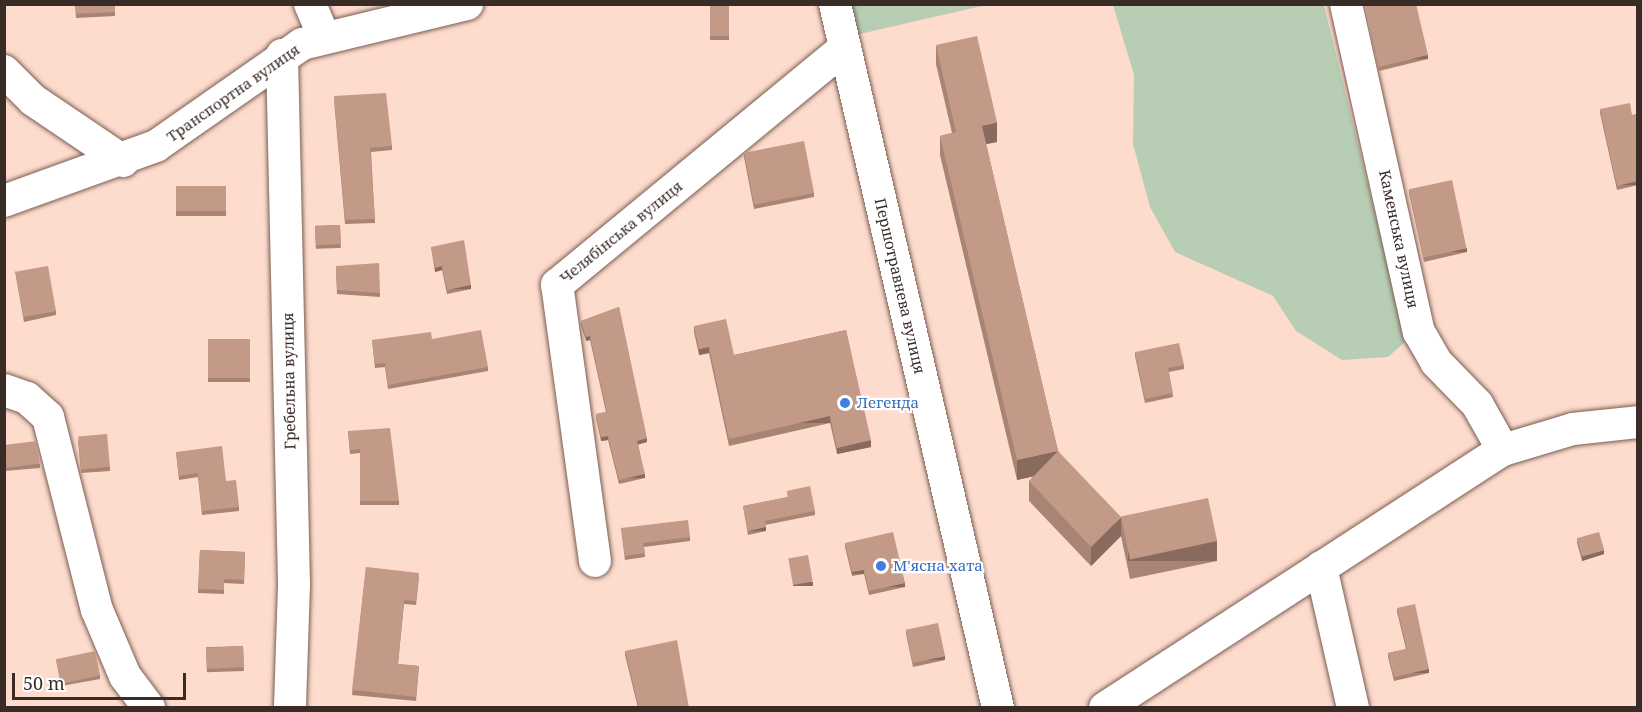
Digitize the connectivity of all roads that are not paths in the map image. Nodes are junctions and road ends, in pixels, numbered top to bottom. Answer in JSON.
{"nodes":[{"id":1,"x":310,"y":4,"type":"edge"},
{"id":2,"x":467,"y":4,"type":"edge"},
{"id":3,"x":835,"y":4,"type":"edge"},
{"id":4,"x":1346,"y":4,"type":"edge"},
{"id":5,"x":323,"y":35,"type":"junction"},
{"id":6,"x":845,"y":48,"type":"junction"},
{"id":7,"x":282,"y":55,"type":"junction"},
{"id":8,"x":4,"y":71,"type":"edge"},
{"id":9,"x":123,"y":161,"type":"junction"},
{"id":10,"x":4,"y":201,"type":"edge"},
{"id":11,"x":4,"y":390,"type":"edge"},
{"id":12,"x":1638,"y":423,"type":"edge"},
{"id":13,"x":1503,"y":450,"type":"junction"},
{"id":14,"x":595,"y":561,"type":"dead end"},
{"id":15,"x":1321,"y":567,"type":"junction"},
{"id":16,"x":148,"y":708,"type":"edge"},
{"id":17,"x":290,"y":708,"type":"edge"},
{"id":18,"x":998,"y":708,"type":"edge"},
{"id":19,"x":1105,"y":708,"type":"edge"},
{"id":20,"x":1353,"y":708,"type":"edge"}],
"edges":[{"from":1,"to":5,"type":"street"},
{"from":2,"to":5,"type":"street","name":"Транспортна вулиця"},
{"from":3,"to":6,"type":"street","name":"Першотравнева вулиця"},
{"from":4,"to":13,"type":"street","name":"Каменська вулиця"},
{"from":5,"to":7,"type":"street","name":"Транспортна вулиця"},
{"from":6,"to":14,"type":"street","name":"Челябінська вулиця"},
{"from":6,"to":18,"type":"street","name":"Першотравнева вулиця"},
{"from":7,"to":9,"type":"street","name":"Транспортна вулиця"},
{"from":7,"to":17,"type":"street","name":"Гребельна вулиця"},
{"from":8,"to":9,"type":"street"},
{"from":9,"to":10,"type":"street","name":"Транспортна вулиця"},
{"from":11,"to":16,"type":"street"},
{"from":12,"to":13,"type":"street"},
{"from":13,"to":15,"type":"street"},
{"from":15,"to":19,"type":"street"},
{"from":15,"to":20,"type":"street"}]}
